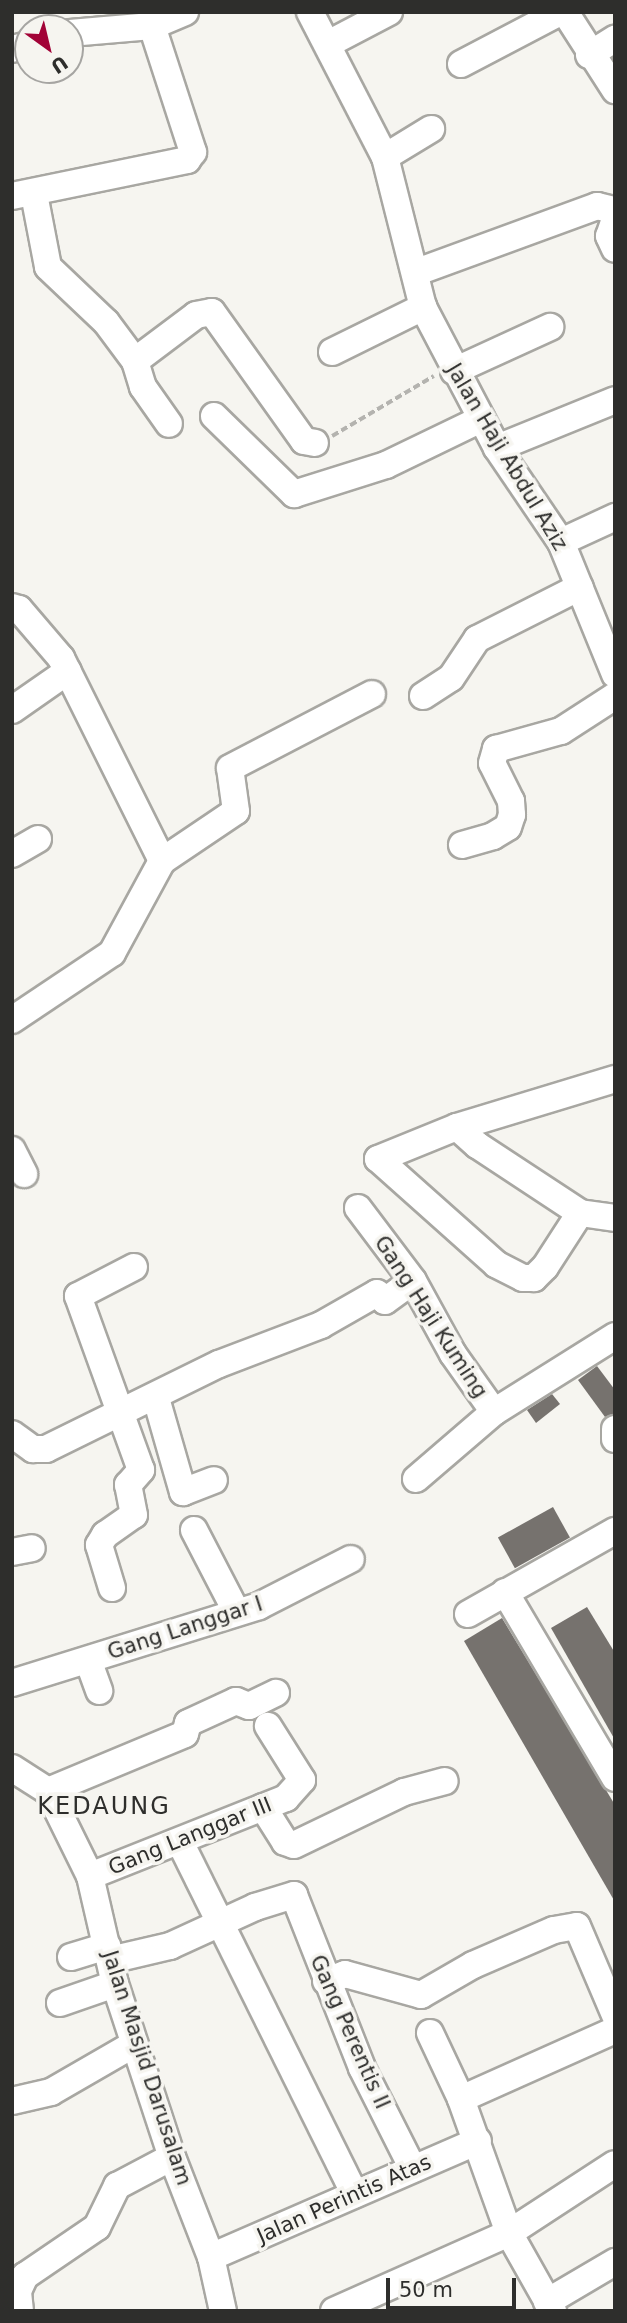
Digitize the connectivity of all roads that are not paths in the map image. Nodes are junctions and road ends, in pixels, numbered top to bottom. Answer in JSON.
{"nodes":[{"id":1,"x":185,"y":12,"type":"edge"},
{"id":2,"x":310,"y":12,"type":"edge"},
{"id":3,"x":389,"y":12,"type":"edge"},
{"id":4,"x":562,"y":12,"type":"edge"},
{"id":5,"x":84,"y":25,"type":"edge"},
{"id":6,"x":152,"y":26,"type":"junction"},
{"id":7,"x":615,"y":39,"type":"edge"},
{"id":8,"x":328,"y":44,"type":"junction"},
{"id":9,"x":589,"y":55,"type":"junction"},
{"id":10,"x":461,"y":64,"type":"dead end"},
{"id":11,"x":615,"y":90,"type":"edge"},
{"id":12,"x":431,"y":129,"type":"dead end"},
{"id":13,"x":385,"y":158,"type":"junction"},
{"id":14,"x":23,"y":195,"type":"edge"},
{"id":15,"x":615,"y":209,"type":"edge"},
{"id":16,"x":615,"y":219,"type":"edge"},
{"id":17,"x":615,"y":249,"type":"edge"},
{"id":18,"x":417,"y":272,"type":"junction"},
{"id":19,"x":423,"y":306,"type":"junction"},
{"id":20,"x":550,"y":327,"type":"dead end"},
{"id":21,"x":332,"y":352,"type":"dead end"},
{"id":22,"x":135,"y":361,"type":"junction"},
{"id":23,"x":453,"y":369,"type":"junction"},
{"id":24,"x":615,"y":400,"type":"edge"},
{"id":25,"x":214,"y":416,"type":"dead end"},
{"id":26,"x":481,"y":419,"type":"junction"},
{"id":27,"x":169,"y":424,"type":"dead end"},
{"id":28,"x":315,"y":443,"type":"road end"},
{"id":29,"x":497,"y":448,"type":"junction"},
{"id":30,"x":615,"y":517,"type":"edge"},
{"id":31,"x":561,"y":542,"type":"junction"},
{"id":32,"x":580,"y":587,"type":"junction"},
{"id":33,"x":12,"y":607,"type":"edge"},
{"id":34,"x":605,"y":626,"type":"edge"},
{"id":35,"x":68,"y":671,"type":"junction"},
{"id":36,"x":615,"y":674,"type":"edge"},
{"id":37,"x":372,"y":694,"type":"dead end"},
{"id":38,"x":423,"y":696,"type":"dead end"},
{"id":39,"x":615,"y":696,"type":"edge"},
{"id":40,"x":12,"y":710,"type":"edge"},
{"id":41,"x":38,"y":839,"type":"dead end"},
{"id":42,"x":462,"y":845,"type":"dead end"},
{"id":43,"x":12,"y":854,"type":"edge"},
{"id":44,"x":162,"y":861,"type":"junction"},
{"id":45,"x":12,"y":1020,"type":"edge"},
{"id":46,"x":615,"y":1079,"type":"edge"},
{"id":47,"x":457,"y":1127,"type":"junction"},
{"id":48,"x":12,"y":1150,"type":"edge"},
{"id":49,"x":24,"y":1174,"type":"dead end"},
{"id":50,"x":358,"y":1208,"type":"dead end"},
{"id":51,"x":580,"y":1213,"type":"junction"},
{"id":52,"x":615,"y":1218,"type":"edge"},
{"id":53,"x":134,"y":1267,"type":"dead end"},
{"id":54,"x":413,"y":1281,"type":"junction"},
{"id":55,"x":615,"y":1336,"type":"edge"},
{"id":56,"x":156,"y":1398,"type":"junction"},
{"id":57,"x":494,"y":1412,"type":"junction"},
{"id":58,"x":123,"y":1414,"type":"junction"},
{"id":59,"x":615,"y":1429,"type":"edge"},
{"id":60,"x":12,"y":1434,"type":"edge"},
{"id":61,"x":615,"y":1439,"type":"edge"},
{"id":62,"x":416,"y":1479,"type":"dead end"},
{"id":63,"x":214,"y":1480,"type":"dead end"},
{"id":64,"x":194,"y":1530,"type":"dead end"},
{"id":65,"x":615,"y":1531,"type":"edge"},
{"id":66,"x":351,"y":1559,"type":"dead end"},
{"id":67,"x":112,"y":1588,"type":"dead end"},
{"id":68,"x":505,"y":1592,"type":"junction"},
{"id":69,"x":237,"y":1613,"type":"junction"},
{"id":70,"x":468,"y":1614,"type":"dead end"},
{"id":71,"x":88,"y":1660,"type":"junction"},
{"id":72,"x":12,"y":1683,"type":"edge"},
{"id":73,"x":99,"y":1691,"type":"dead end"},
{"id":74,"x":276,"y":1693,"type":"dead end"},
{"id":75,"x":268,"y":1726,"type":"dead end"},
{"id":76,"x":12,"y":1768,"type":"edge"},
{"id":77,"x":615,"y":1778,"type":"edge"},
{"id":78,"x":445,"y":1781,"type":"dead end"},
{"id":79,"x":48,"y":1791,"type":"junction"},
{"id":80,"x":263,"y":1807,"type":"junction"},
{"id":81,"x":180,"y":1842,"type":"junction"},
{"id":82,"x":90,"y":1876,"type":"junction"},
{"id":83,"x":221,"y":1925,"type":"junction"},
{"id":84,"x":71,"y":1957,"type":"dead end"},
{"id":85,"x":111,"y":1963,"type":"junction"},
{"id":86,"x":326,"y":1981,"type":"junction"},
{"id":87,"x":60,"y":2003,"type":"dead end"},
{"id":88,"x":615,"y":2015,"type":"edge"},
{"id":89,"x":615,"y":2030,"type":"edge"},
{"id":90,"x":430,"y":2033,"type":"dead end"},
{"id":91,"x":134,"y":2044,"type":"junction"},
{"id":92,"x":461,"y":2099,"type":"junction"},
{"id":93,"x":12,"y":2101,"type":"edge"},
{"id":94,"x":478,"y":2141,"type":"junction"},
{"id":95,"x":172,"y":2157,"type":"junction"},
{"id":96,"x":615,"y":2165,"type":"edge"},
{"id":97,"x":414,"y":2169,"type":"junction"},
{"id":98,"x":355,"y":2194,"type":"junction"},
{"id":99,"x":509,"y":2233,"type":"junction"},
{"id":100,"x":211,"y":2256,"type":"junction"},
{"id":101,"x":615,"y":2262,"type":"edge"},
{"id":102,"x":19,"y":2273,"type":"edge"},
{"id":103,"x":550,"y":2306,"type":"edge"},
{"id":104,"x":20,"y":2311,"type":"edge"},
{"id":105,"x":223,"y":2311,"type":"edge"},
{"id":106,"x":334,"y":2311,"type":"edge"}],
"edges":[{"from":1,"to":6,"type":"street"},
{"from":2,"to":8,"type":"street","name":"Jalan Haji Abdul Aziz"},
{"from":3,"to":8,"type":"street"},
{"from":4,"to":9,"type":"street"},
{"from":4,"to":10,"type":"street"},
{"from":5,"to":6,"type":"street"},
{"from":6,"to":14,"type":"street"},
{"from":7,"to":9,"type":"street"},
{"from":8,"to":13,"type":"street","name":"Jalan Haji Abdul Aziz"},
{"from":9,"to":11,"type":"street"},
{"from":12,"to":13,"type":"street"},
{"from":13,"to":18,"type":"street","name":"Jalan Haji Abdul Aziz"},
{"from":14,"to":22,"type":"street"},
{"from":15,"to":18,"type":"street"},
{"from":16,"to":17,"type":"street"},
{"from":18,"to":19,"type":"street","name":"Jalan Haji Abdul Aziz"},
{"from":19,"to":21,"type":"street"},
{"from":19,"to":23,"type":"street","name":"Jalan Haji Abdul Aziz"},
{"from":20,"to":23,"type":"street"},
{"from":22,"to":27,"type":"street"},
{"from":22,"to":28,"type":"street"},
{"from":23,"to":26,"type":"street","name":"Jalan Haji Abdul Aziz"},
{"from":24,"to":29,"type":"street"},
{"from":25,"to":26,"type":"street"},
{"from":26,"to":29,"type":"street","name":"Jalan Haji Abdul Aziz"},
{"from":29,"to":31,"type":"street","name":"Jalan Haji Abdul Aziz"},
{"from":30,"to":31,"type":"street"},
{"from":31,"to":32,"type":"street","name":"Jalan Haji Abdul Aziz"},
{"from":32,"to":34,"type":"street","name":"Jalan Haji Abdul Aziz"},
{"from":32,"to":38,"type":"street"},
{"from":33,"to":35,"type":"street"},
{"from":34,"to":36,"type":"street","name":"Jalan Haji Abdul Aziz"},
{"from":35,"to":40,"type":"street"},
{"from":35,"to":44,"type":"street"},
{"from":37,"to":44,"type":"street"},
{"from":39,"to":42,"type":"street"},
{"from":41,"to":43,"type":"street"},
{"from":44,"to":45,"type":"street"},
{"from":46,"to":47,"type":"street"},
{"from":47,"to":51,"type":"street"},
{"from":47,"to":51,"type":"street"},
{"from":48,"to":49,"type":"street"},
{"from":50,"to":54,"type":"street","name":"Gang Haji Kuming"},
{"from":51,"to":52,"type":"street"},
{"from":53,"to":58,"type":"street"},
{"from":54,"to":56,"type":"street"},
{"from":54,"to":57,"type":"street","name":"Gang Haji Kuming"},
{"from":55,"to":57,"type":"street","name":"Gang Haji Kuming"},
{"from":56,"to":58,"type":"street"},
{"from":56,"to":63,"type":"street"},
{"from":57,"to":62,"type":"street"},
{"from":58,"to":60,"type":"street"},
{"from":58,"to":67,"type":"street"},
{"from":59,"to":61,"type":"street"},
{"from":64,"to":69,"type":"street"},
{"from":65,"to":68,"type":"street"},
{"from":66,"to":69,"type":"street","name":"Gang Langgar I"},
{"from":68,"to":70,"type":"street"},
{"from":68,"to":77,"type":"street"},
{"from":69,"to":71,"type":"street","name":"Gang Langgar I"},
{"from":71,"to":72,"type":"street","name":"Gang Langgar I"},
{"from":71,"to":73,"type":"street"},
{"from":74,"to":79,"type":"street"},
{"from":75,"to":80,"type":"street","name":"Gang Langgar III"},
{"from":76,"to":79,"type":"street"},
{"from":78,"to":80,"type":"street"},
{"from":79,"to":82,"type":"street","name":"Jalan Masjid Darusalam"},
{"from":80,"to":81,"type":"street","name":"Gang Langgar III"},
{"from":81,"to":82,"type":"street","name":"Gang Langgar III"},
{"from":81,"to":83,"type":"street"},
{"from":82,"to":85,"type":"street","name":"Jalan Masjid Darusalam"},
{"from":83,"to":85,"type":"street"},
{"from":83,"to":86,"type":"street","name":"Gang Perentis II"},
{"from":83,"to":98,"type":"street"},
{"from":84,"to":85,"type":"street"},
{"from":85,"to":87,"type":"street"},
{"from":85,"to":91,"type":"street","name":"Jalan Masjid Darusalam"},
{"from":86,"to":88,"type":"street"},
{"from":86,"to":97,"type":"street","name":"Gang Perentis II"},
{"from":89,"to":92,"type":"street"},
{"from":90,"to":92,"type":"street"},
{"from":91,"to":93,"type":"street"},
{"from":91,"to":95,"type":"street","name":"Jalan Masjid Darusalam"},
{"from":92,"to":94,"type":"street"},
{"from":94,"to":97,"type":"street","name":"Jalan Perintis Atas"},
{"from":94,"to":99,"type":"street"},
{"from":95,"to":100,"type":"street","name":"Jalan Masjid Darusalam"},
{"from":95,"to":102,"type":"street"},
{"from":96,"to":99,"type":"street"},
{"from":97,"to":98,"type":"street","name":"Jalan Perintis Atas"},
{"from":98,"to":100,"type":"street","name":"Jalan Perintis Atas"},
{"from":99,"to":103,"type":"street"},
{"from":99,"to":106,"type":"street"},
{"from":100,"to":105,"type":"street","name":"Jalan Masjid Darusalam"},
{"from":101,"to":103,"type":"street"},
{"from":102,"to":104,"type":"street"}]}
